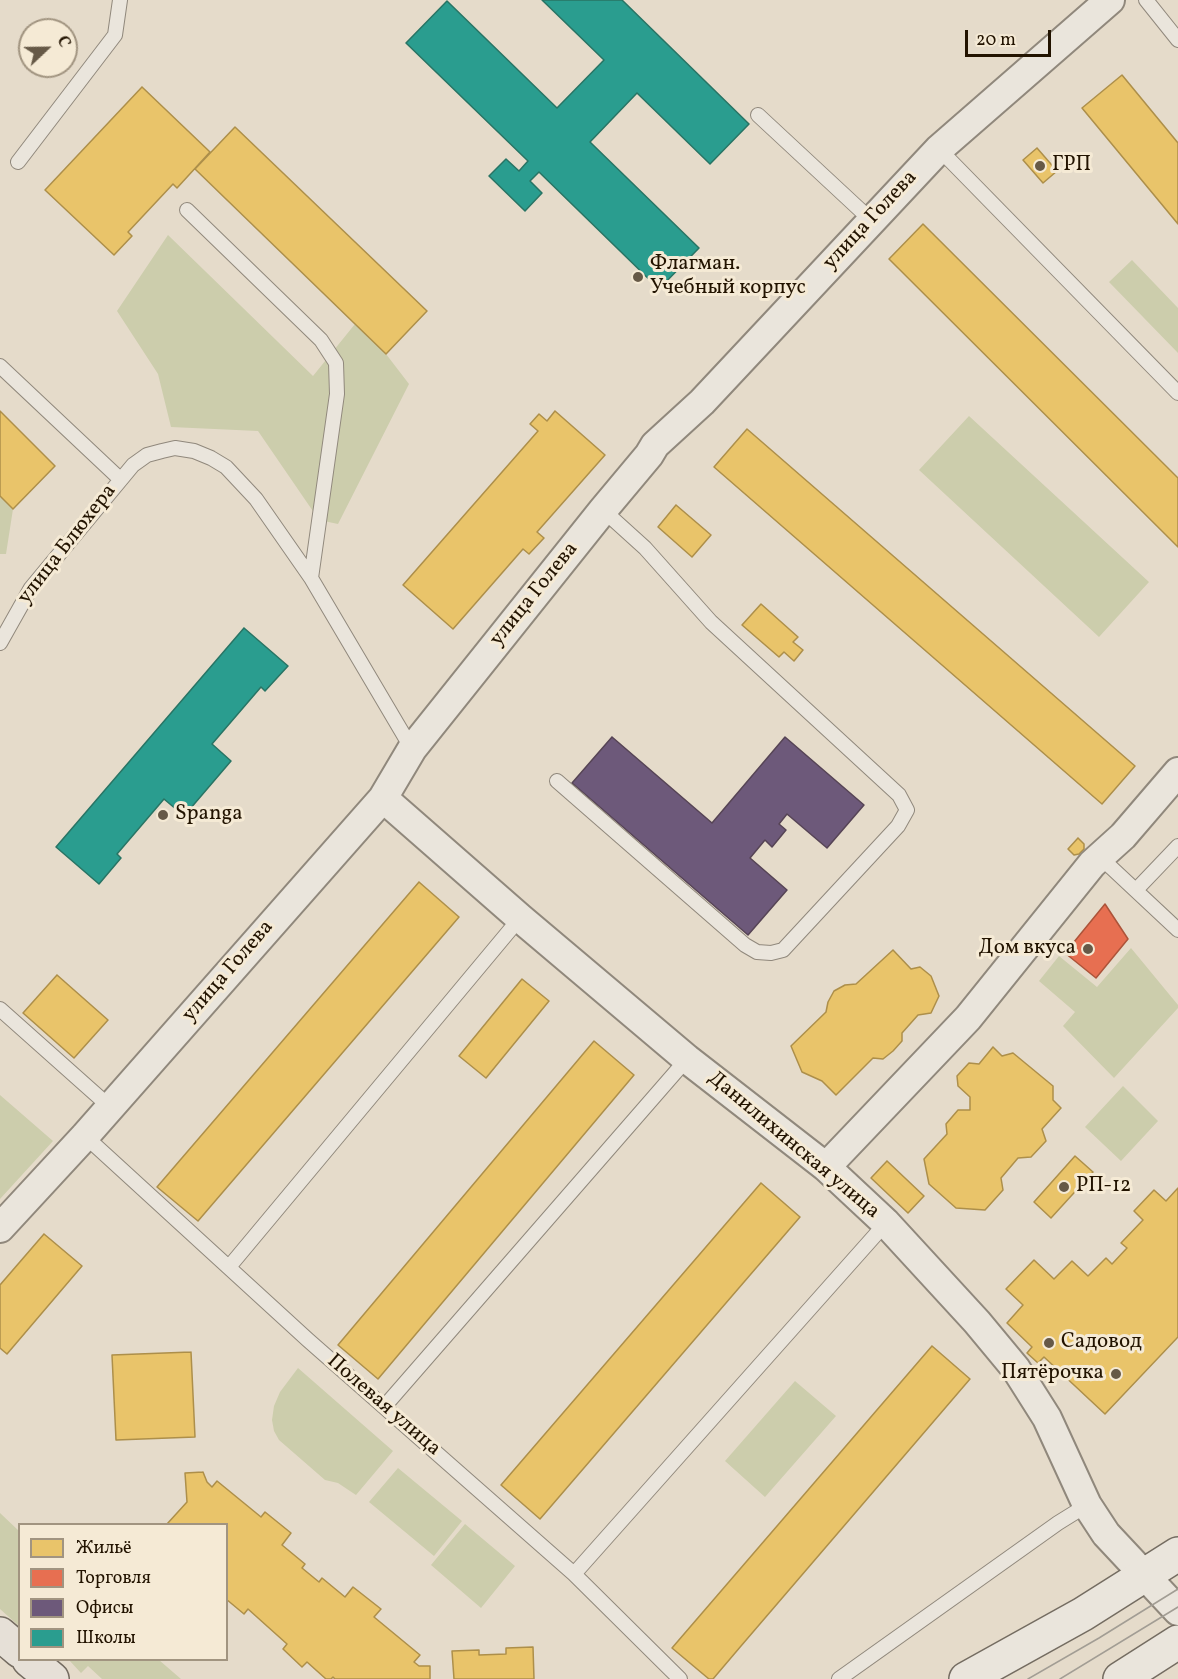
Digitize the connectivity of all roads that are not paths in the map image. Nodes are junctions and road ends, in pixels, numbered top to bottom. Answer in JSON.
{"nodes":[{"id":1,"x":120,"y":0,"type":"edge"},
{"id":2,"x":1110,"y":0,"type":"edge"},
{"id":3,"x":1146,"y":0,"type":"edge"},
{"id":4,"x":1178,"y":40,"type":"edge"},
{"id":5,"x":758,"y":115,"type":"dead end"},
{"id":6,"x":939,"y":149,"type":"junction"},
{"id":7,"x":18,"y":162,"type":"dead end"},
{"id":8,"x":188,"y":210,"type":"dead end"},
{"id":9,"x":871,"y":220,"type":"junction"},
{"id":10,"x":0,"y":366,"type":"edge"},
{"id":11,"x":1178,"y":393,"type":"edge"},
{"id":12,"x":120,"y":479,"type":"junction"},
{"id":13,"x":603,"y":510,"type":"junction"},
{"id":14,"x":311,"y":579,"type":"junction"},
{"id":15,"x":1,"y":635,"type":"edge"},
{"id":16,"x":412,"y":748,"type":"junction"},
{"id":17,"x":1178,"y":772,"type":"edge"},
{"id":18,"x":557,"y":781,"type":"dead end"},
{"id":19,"x":383,"y":798,"type":"junction"},
{"id":20,"x":1178,"y":846,"type":"edge"},
{"id":21,"x":1100,"y":858,"type":"junction"},
{"id":22,"x":1136,"y":890,"type":"junction"},
{"id":23,"x":520,"y":918,"type":"junction"},
{"id":24,"x":1178,"y":930,"type":"edge"},
{"id":25,"x":0,"y":1009,"type":"edge"},
{"id":26,"x":687,"y":1059,"type":"junction"},
{"id":27,"x":110,"y":1107,"type":"junction"},
{"id":28,"x":85,"y":1136,"type":"junction"},
{"id":29,"x":826,"y":1167,"type":"junction"},
{"id":30,"x":886,"y":1223,"type":"junction"},
{"id":31,"x":0,"y":1228,"type":"edge"},
{"id":32,"x":229,"y":1267,"type":"junction"},
{"id":33,"x":384,"y":1407,"type":"junction"},
{"id":34,"x":1087,"y":1505,"type":"junction"},
{"id":35,"x":1178,"y":1554,"type":"edge"},
{"id":36,"x":574,"y":1574,"type":"junction"},
{"id":37,"x":1144,"y":1576,"type":"junction"},
{"id":38,"x":1178,"y":1611,"type":"edge"},
{"id":39,"x":0,"y":1634,"type":"edge"},
{"id":40,"x":1178,"y":1642,"type":"edge"},
{"id":41,"x":18,"y":1649,"type":"edge"},
{"id":42,"x":31,"y":1661,"type":"edge"},
{"id":43,"x":51,"y":1679,"type":"edge"},
{"id":44,"x":680,"y":1679,"type":"edge"},
{"id":45,"x":839,"y":1679,"type":"edge"},
{"id":46,"x":966,"y":1679,"type":"edge"},
{"id":47,"x":1119,"y":1679,"type":"edge"}],
"edges":[{"from":1,"to":7,"type":"lane"},
{"from":2,"to":6,"type":"street","name":"улица Голева"},
{"from":3,"to":4,"type":"lane"},
{"from":5,"to":9,"type":"lane"},
{"from":6,"to":9,"type":"street","name":"улица Голева"},
{"from":6,"to":11,"type":"lane"},
{"from":8,"to":14,"type":"lane"},
{"from":9,"to":13,"type":"street","name":"улица Голева"},
{"from":10,"to":12,"type":"lane"},
{"from":12,"to":14,"type":"lane","name":"улица Блюхера"},
{"from":12,"to":15,"type":"lane","name":"улица Блюхера"},
{"from":13,"to":16,"type":"street","name":"улица Голева"},
{"from":13,"to":18,"type":"lane"},
{"from":14,"to":16,"type":"lane","name":"улица Блюхера"},
{"from":16,"to":19,"type":"street","name":"улица Голева"},
{"from":17,"to":21,"type":"street"},
{"from":19,"to":23,"type":"street","name":"Данилихинская улица"},
{"from":19,"to":27,"type":"street","name":"улица Голева"},
{"from":20,"to":22,"type":"lane"},
{"from":21,"to":22,"type":"lane"},
{"from":21,"to":29,"type":"street"},
{"from":22,"to":24,"type":"lane"},
{"from":23,"to":26,"type":"street","name":"Данилихинская улица"},
{"from":23,"to":32,"type":"lane"},
{"from":25,"to":27,"type":"lane"},
{"from":26,"to":29,"type":"street","name":"Данилихинская улица"},
{"from":26,"to":33,"type":"lane"},
{"from":27,"to":28,"type":"street","name":"улица Голева"},
{"from":28,"to":31,"type":"street","name":"улица Голева"},
{"from":28,"to":32,"type":"lane","name":"Полевая улица"},
{"from":29,"to":30,"type":"street","name":"Данилихинская улица"},
{"from":30,"to":34,"type":"street","name":"Данилихинская улица"},
{"from":30,"to":36,"type":"lane"},
{"from":32,"to":33,"type":"lane","name":"Полевая улица"},
{"from":33,"to":36,"type":"lane","name":"Полевая улица"},
{"from":34,"to":37,"type":"street","name":"Данилихинская улица"},
{"from":34,"to":45,"type":"lane"},
{"from":35,"to":37,"type":"main road"},
{"from":36,"to":44,"type":"lane","name":"Полевая улица"},
{"from":37,"to":38,"type":"street","name":"Данилихинская улица"},
{"from":37,"to":46,"type":"main road"},
{"from":39,"to":41,"type":"main road"},
{"from":40,"to":47,"type":"main road"},
{"from":42,"to":43,"type":"main road"}]}
